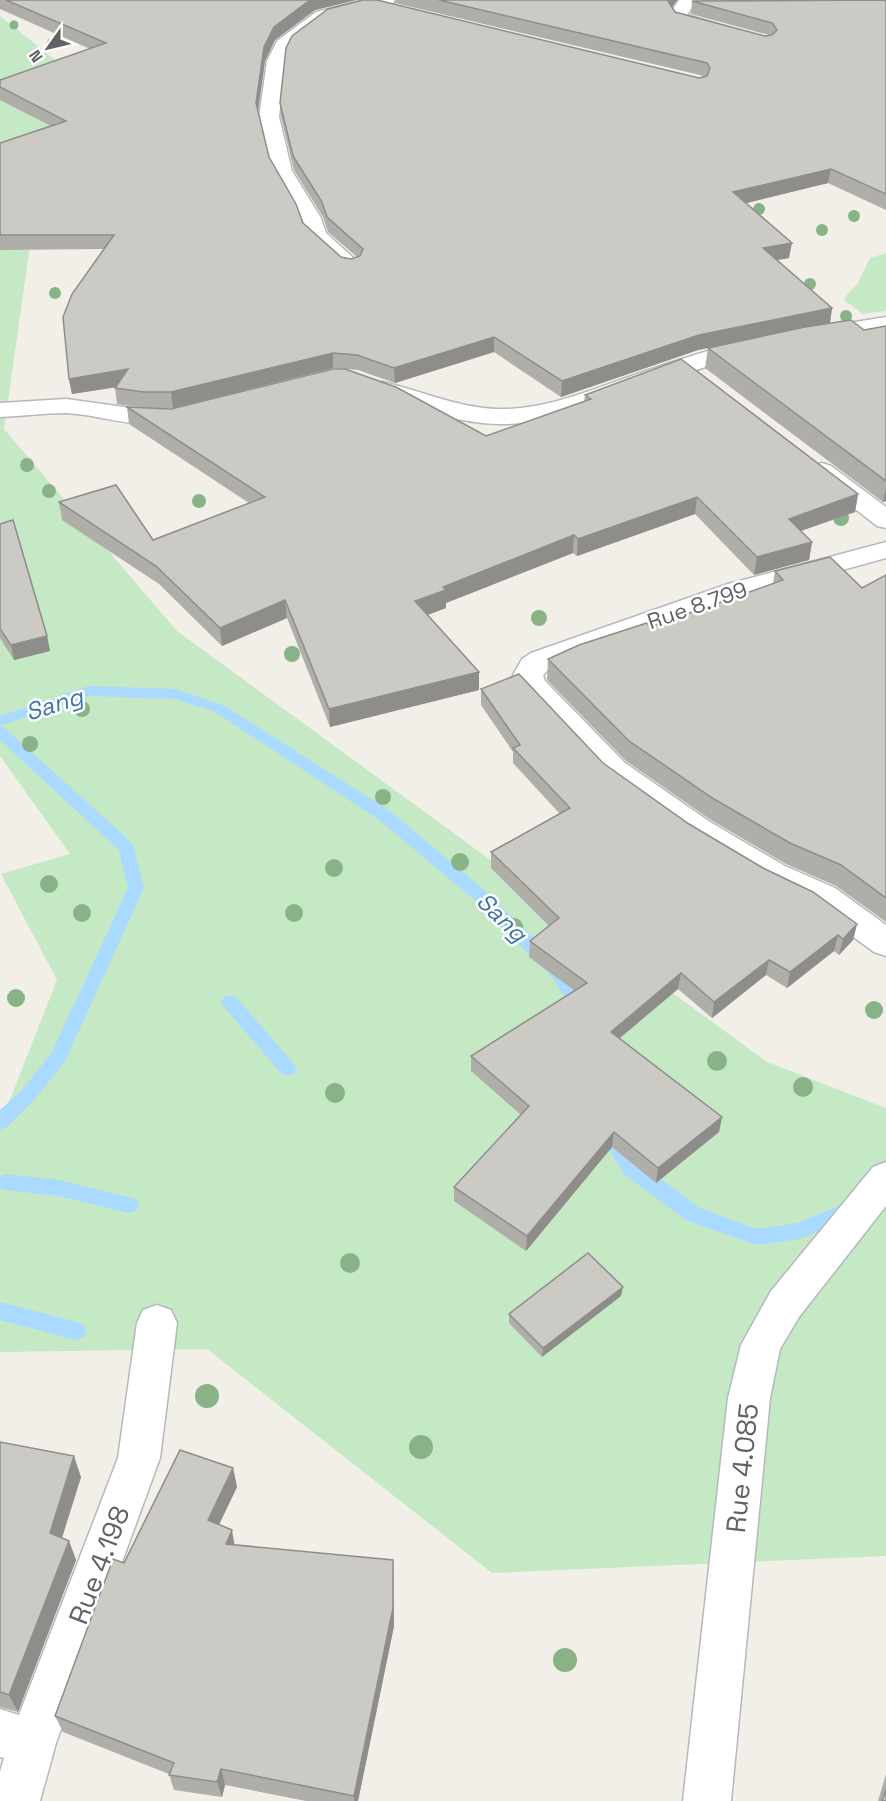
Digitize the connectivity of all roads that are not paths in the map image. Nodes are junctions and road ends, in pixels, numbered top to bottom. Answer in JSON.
{"nodes":[{"id":1,"x":312,"y":0,"type":"edge"},
{"id":2,"x":688,"y":0,"type":"edge"},
{"id":3,"x":385,"y":5,"type":"edge"},
{"id":4,"x":344,"y":9,"type":"junction"},
{"id":5,"x":733,"y":34,"type":"edge"},
{"id":6,"x":351,"y":265,"type":"edge"},
{"id":7,"x":886,"y":324,"type":"edge"},
{"id":8,"x":359,"y":381,"type":"edge"},
{"id":9,"x":0,"y":410,"type":"edge"},
{"id":10,"x":193,"y":412,"type":"edge"},
{"id":11,"x":803,"y":457,"type":"edge"},
{"id":12,"x":886,"y":520,"type":"edge"},
{"id":13,"x":886,"y":550,"type":"edge"},
{"id":14,"x":886,"y":943,"type":"edge"},
{"id":15,"x":886,"y":1178,"type":"edge"},
{"id":16,"x":157,"y":1323,"type":"dead end"},
{"id":17,"x":16,"y":1738,"type":"edge"},
{"id":18,"x":16,"y":1801,"type":"edge"},
{"id":19,"x":707,"y":1801,"type":"edge"}],
"edges":[{"from":1,"to":4,"type":"street"},
{"from":2,"to":5,"type":"street"},
{"from":3,"to":4,"type":"street"},
{"from":4,"to":6,"type":"street"},
{"from":7,"to":8,"type":"street"},
{"from":9,"to":10,"type":"street"},
{"from":11,"to":12,"type":"street"},
{"from":13,"to":14,"type":"street","name":"Rue 8.799"},
{"from":15,"to":19,"type":"street","name":"Rue 4.085"},
{"from":16,"to":17,"type":"street","name":"Rue 4.198"},
{"from":17,"to":18,"type":"street","name":"Rue 4.198"}]}
